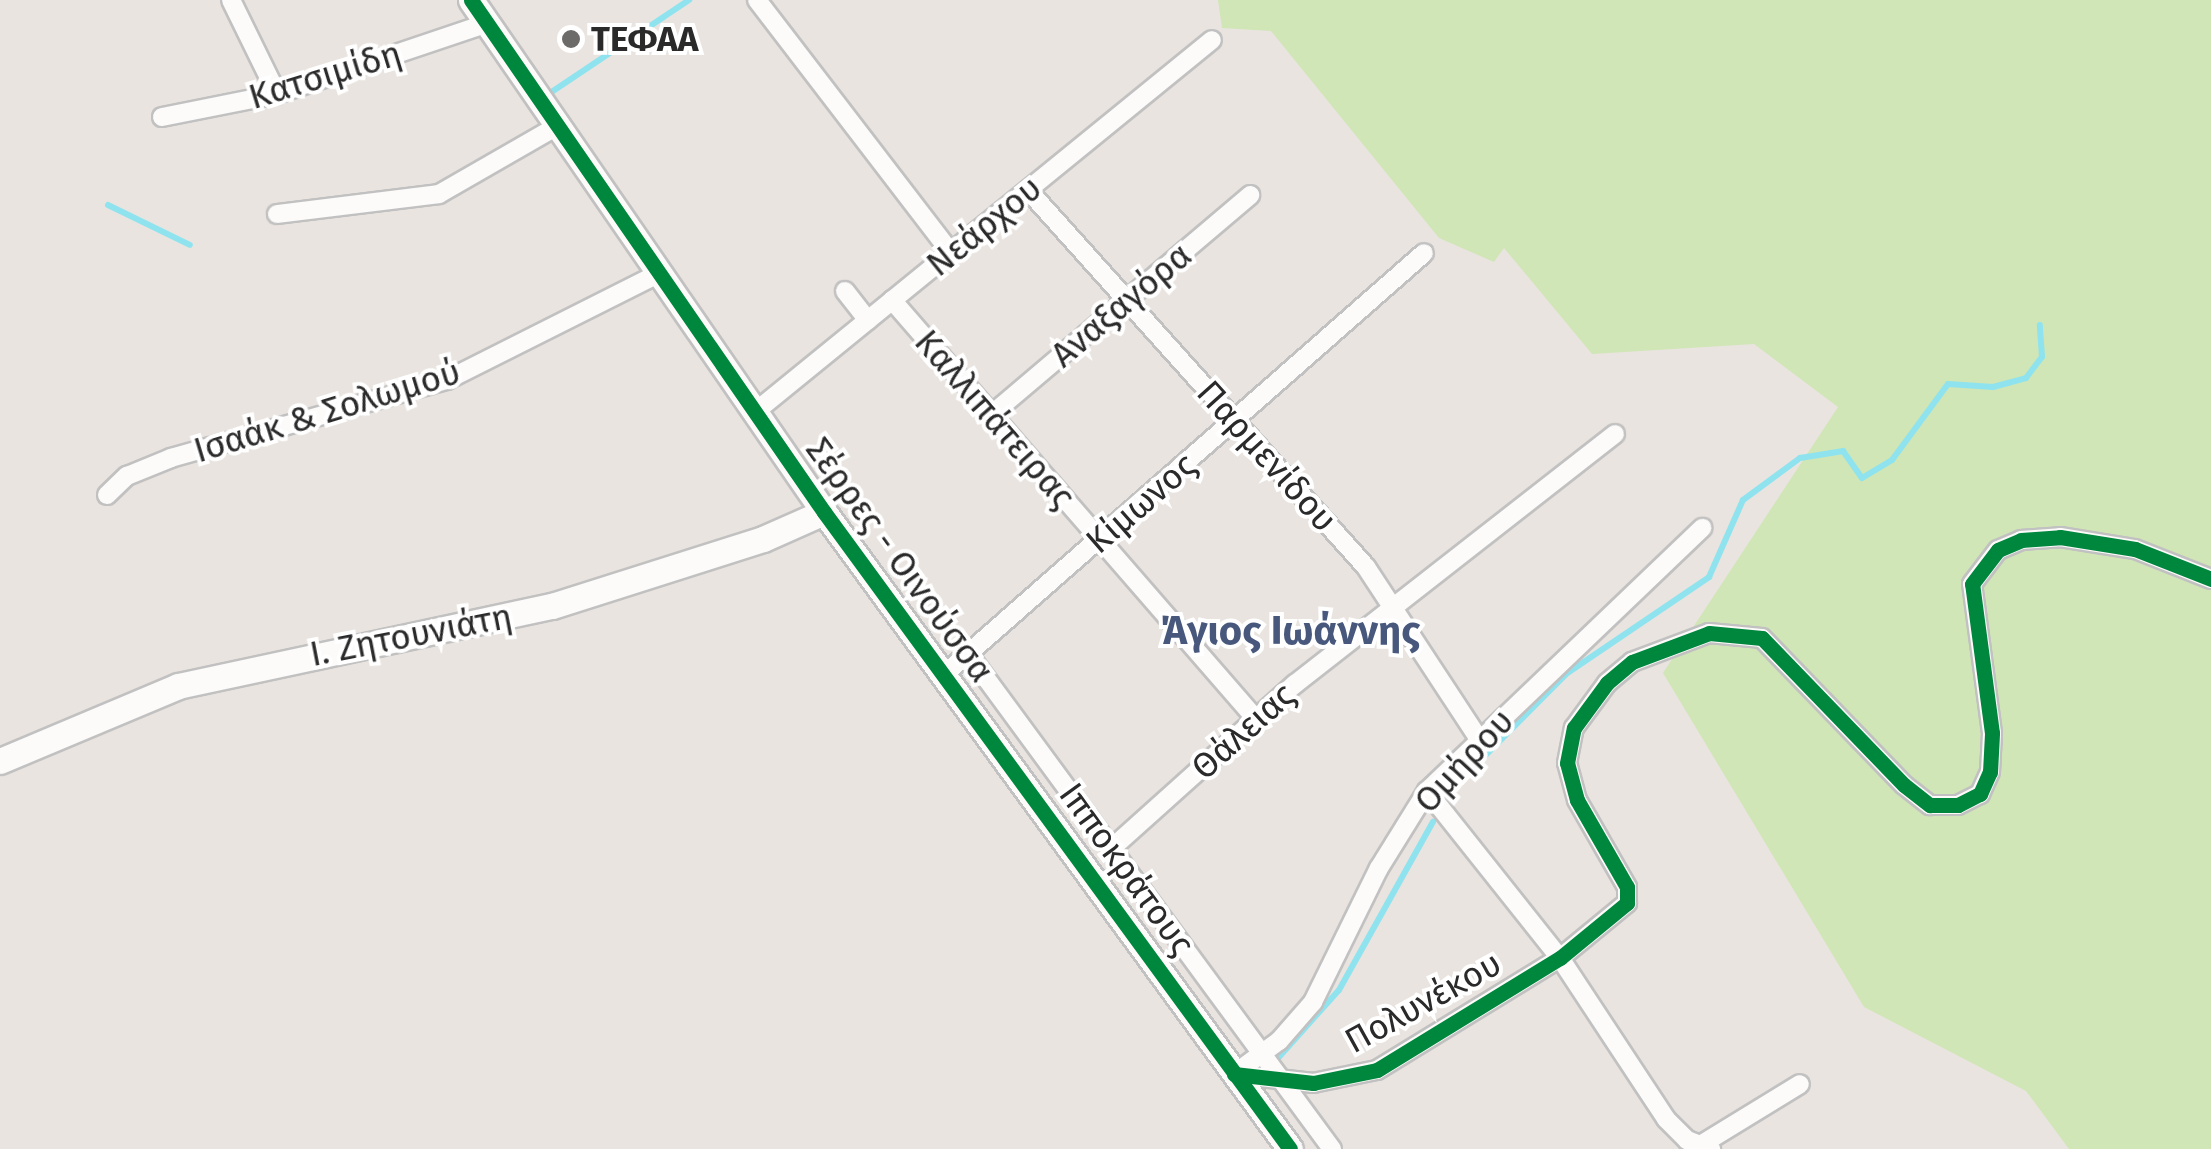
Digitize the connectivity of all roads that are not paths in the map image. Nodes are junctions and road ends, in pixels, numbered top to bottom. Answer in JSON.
{"nodes":[{"id":1,"x":231,"y":0,"type":"edge"},
{"id":2,"x":470,"y":0,"type":"edge"},
{"id":3,"x":757,"y":0,"type":"edge"},
{"id":4,"x":486,"y":24,"type":"junction"},
{"id":5,"x":1212,"y":40,"type":"dead end"},
{"id":6,"x":277,"y":94,"type":"junction"},
{"id":7,"x":162,"y":116,"type":"dead end"},
{"id":8,"x":554,"y":128,"type":"junction"},
{"id":9,"x":1028,"y":190,"type":"junction"},
{"id":10,"x":1250,"y":195,"type":"dead end"},
{"id":11,"x":277,"y":214,"type":"dead end"},
{"id":12,"x":950,"y":252,"type":"junction"},
{"id":13,"x":1424,"y":252,"type":"dead end"},
{"id":14,"x":656,"y":276,"type":"junction"},
{"id":15,"x":845,"y":292,"type":"dead end"},
{"id":16,"x":1128,"y":299,"type":"junction"},
{"id":17,"x":892,"y":300,"type":"junction"},
{"id":18,"x":868,"y":320,"type":"junction"},
{"id":19,"x":755,"y":412,"type":"junction"},
{"id":20,"x":991,"y":415,"type":"junction"},
{"id":21,"x":1234,"y":421,"type":"junction"},
{"id":22,"x":1615,"y":434,"type":"dead end"},
{"id":23,"x":107,"y":495,"type":"dead end"},
{"id":24,"x":824,"y":512,"type":"junction"},
{"id":25,"x":1702,"y":528,"type":"dead end"},
{"id":26,"x":1100,"y":540,"type":"junction"},
{"id":27,"x":2211,"y":579,"type":"edge"},
{"id":28,"x":1397,"y":605,"type":"junction"},
{"id":29,"x":969,"y":655,"type":"junction"},
{"id":30,"x":946,"y":673,"type":"junction"},
{"id":31,"x":1256,"y":720,"type":"junction"},
{"id":32,"x":1481,"y":742,"type":"junction"},
{"id":33,"x":0,"y":761,"type":"edge"},
{"id":34,"x":1427,"y":792,"type":"junction"},
{"id":35,"x":1112,"y":848,"type":"junction"},
{"id":36,"x":1560,"y":958,"type":"junction"},
{"id":37,"x":1262,"y":1054,"type":"junction"},
{"id":38,"x":1234,"y":1074,"type":"junction"},
{"id":39,"x":1284,"y":1083,"type":"junction"},
{"id":40,"x":1800,"y":1084,"type":"dead end"},
{"id":41,"x":1701,"y":1148,"type":"edge"},
{"id":42,"x":1290,"y":1149,"type":"edge"},
{"id":43,"x":1332,"y":1149,"type":"edge"}],
"edges":[{"from":1,"to":6,"type":"street"},
{"from":2,"to":4,"type":"street","name":"Σέρρες - Οινούσσα"},
{"from":3,"to":12,"type":"street"},
{"from":4,"to":6,"type":"street","name":"Κατσιμίδη"},
{"from":4,"to":8,"type":"street","name":"Σέρρες - Οινούσσα"},
{"from":5,"to":9,"type":"street","name":"Νεάρχου"},
{"from":6,"to":7,"type":"street","name":"Κατσιμίδη"},
{"from":8,"to":11,"type":"street"},
{"from":8,"to":14,"type":"street","name":"Σέρρες - Οινούσσα"},
{"from":9,"to":12,"type":"street","name":"Νεάρχου"},
{"from":9,"to":16,"type":"street","name":"Παρμενίδου"},
{"from":10,"to":16,"type":"street","name":"Αναξαγόρα"},
{"from":12,"to":17,"type":"street","name":"Νεάρχου"},
{"from":13,"to":21,"type":"street","name":"Κίμωνος"},
{"from":14,"to":19,"type":"street","name":"Σέρρες - Οινούσσα"},
{"from":14,"to":23,"type":"street","name":"Ισαάκ & Σολωμού"},
{"from":15,"to":18,"type":"street"},
{"from":16,"to":20,"type":"street","name":"Αναξαγόρα"},
{"from":16,"to":21,"type":"street","name":"Παρμενίδου"},
{"from":17,"to":18,"type":"street","name":"Νεάρχου"},
{"from":17,"to":20,"type":"street","name":"Καλλιπάτειρας"},
{"from":18,"to":19,"type":"street","name":"Νεάρχου"},
{"from":19,"to":24,"type":"street","name":"Σέρρες - Οινούσσα"},
{"from":20,"to":26,"type":"street","name":"Καλλιπάτειρας"},
{"from":21,"to":26,"type":"street","name":"Κίμωνος"},
{"from":21,"to":28,"type":"street","name":"Παρμενίδου"},
{"from":22,"to":28,"type":"street","name":"Θάλειας"},
{"from":24,"to":30,"type":"street","name":"Σέρρες - Οινούσσα"},
{"from":24,"to":33,"type":"street","name":"Ι. Ζητουνιάτη"},
{"from":25,"to":32,"type":"street","name":"Ομήρου"},
{"from":26,"to":29,"type":"street","name":"Κίμωνος"},
{"from":26,"to":31,"type":"street","name":"Καλλιπάτειρας"},
{"from":27,"to":36,"type":"street","name":"Πολυνέκου"},
{"from":28,"to":31,"type":"street","name":"Θάλειας"},
{"from":28,"to":32,"type":"street","name":"Παρμενίδου"},
{"from":29,"to":30,"type":"street","name":"Κίμωνος"},
{"from":29,"to":35,"type":"street","name":"Ιπποκράτους"},
{"from":30,"to":38,"type":"street","name":"Σέρρες - Οινούσσα"},
{"from":31,"to":35,"type":"street","name":"Θάλειας"},
{"from":32,"to":34,"type":"street","name":"Ομήρου"},
{"from":34,"to":36,"type":"street"},
{"from":34,"to":37,"type":"street","name":"Ομήρου"},
{"from":35,"to":37,"type":"street","name":"Ιπποκράτους"},
{"from":36,"to":39,"type":"street","name":"Πολυνέκου"},
{"from":36,"to":41,"type":"street"},
{"from":37,"to":38,"type":"street","name":"Ομήρου"},
{"from":37,"to":39,"type":"street","name":"Ιπποκράτους"},
{"from":38,"to":39,"type":"street","name":"Πολυνέκου"},
{"from":38,"to":42,"type":"street","name":"Σέρρες - Οινούσσα"},
{"from":39,"to":43,"type":"street","name":"Ιπποκράτους"},
{"from":40,"to":41,"type":"street"}]}
